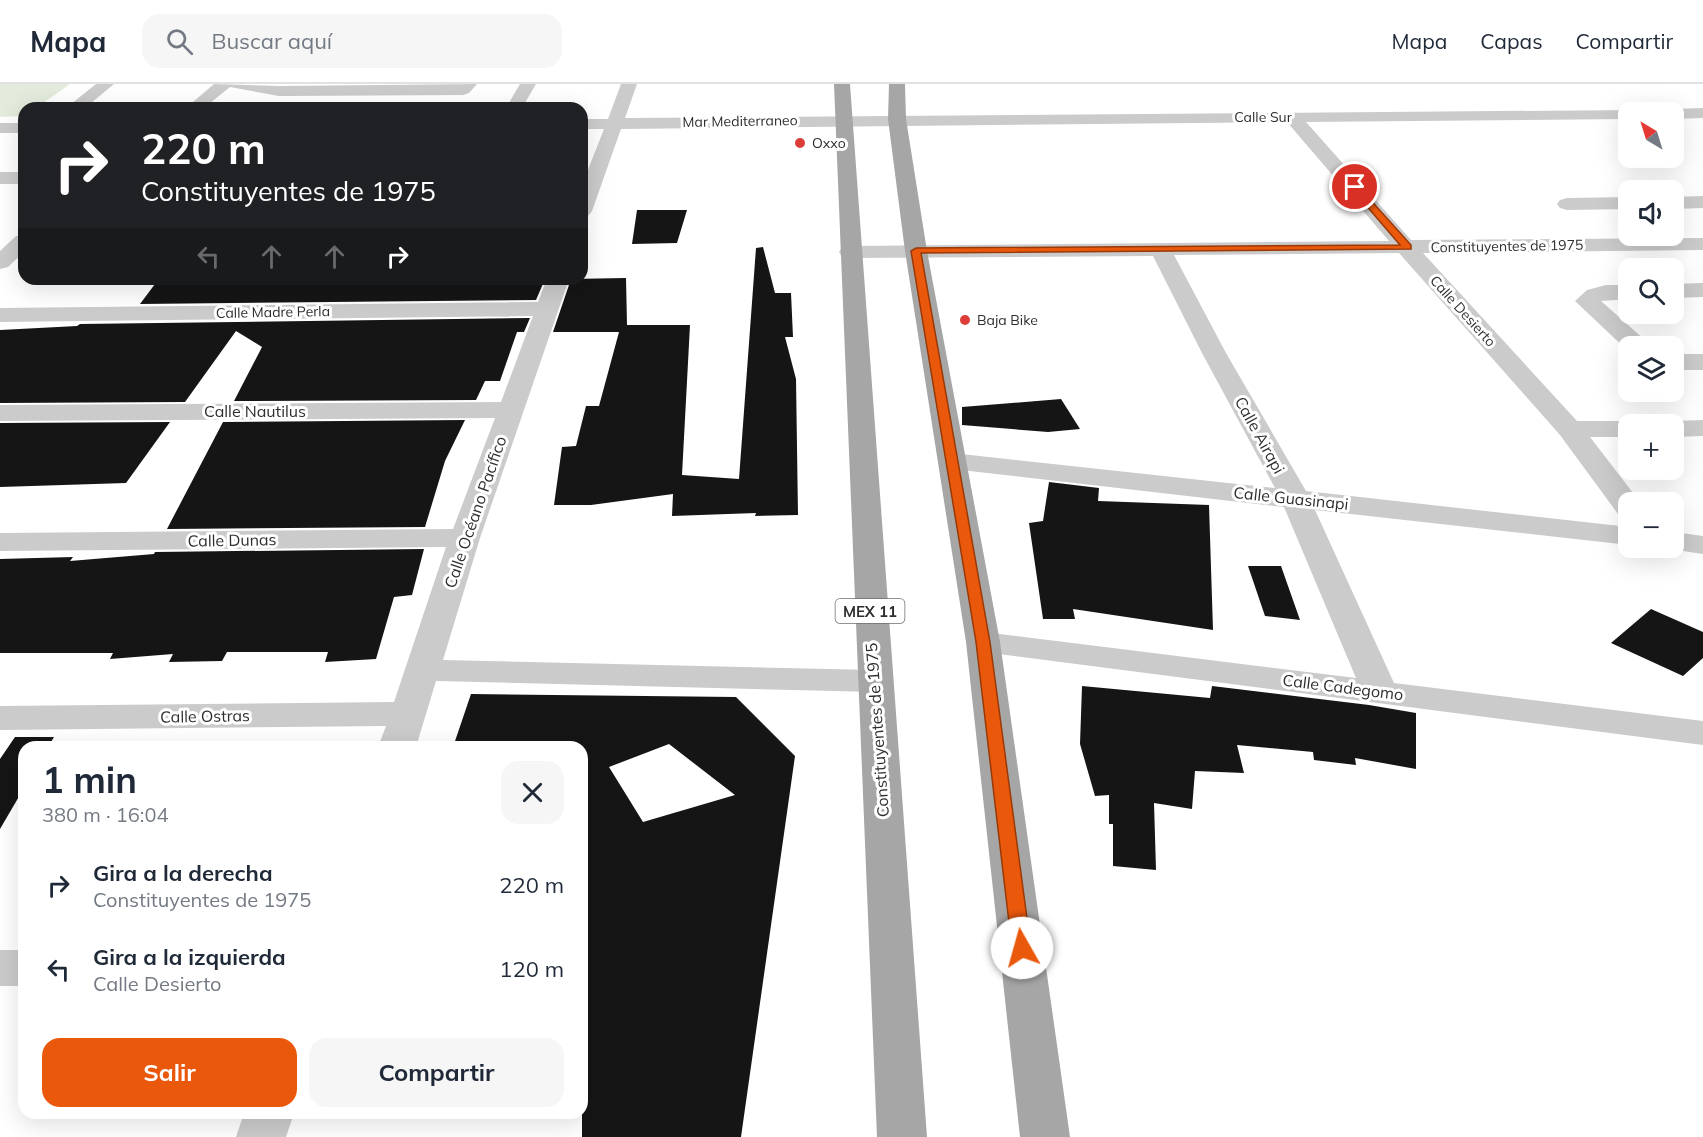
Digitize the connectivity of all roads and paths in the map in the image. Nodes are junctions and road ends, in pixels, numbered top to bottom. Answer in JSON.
{"nodes":[{"id":1,"x":106,"y":84,"type":"edge"},
{"id":2,"x":224,"y":84,"type":"edge"},
{"id":3,"x":236,"y":84,"type":"edge"},
{"id":4,"x":469,"y":84,"type":"edge"},
{"id":5,"x":528,"y":84,"type":"edge"},
{"id":6,"x":629,"y":84,"type":"edge"},
{"id":7,"x":842,"y":84,"type":"edge"},
{"id":8,"x":897,"y":84,"type":"edge"},
{"id":9,"x":82,"y":102,"type":"edge"},
{"id":10,"x":202,"y":102,"type":"edge"},
{"id":11,"x":518,"y":102,"type":"edge"},
{"id":12,"x":1703,"y":113,"type":"edge"},
{"id":13,"x":1618,"y":114,"type":"edge"},
{"id":14,"x":1684,"y":114,"type":"edge"},
{"id":15,"x":1292,"y":117,"type":"junction"},
{"id":16,"x":897,"y":119,"type":"junction"},
{"id":17,"x":842,"y":120,"type":"junction"},
{"id":18,"x":615,"y":123,"type":"junction"},
{"id":19,"x":588,"y":124,"type":"edge"},
{"id":20,"x":0,"y":128,"type":"edge"},
{"id":21,"x":18,"y":128,"type":"edge"},
{"id":22,"x":588,"y":173,"type":"edge"},
{"id":23,"x":0,"y":178,"type":"edge"},
{"id":24,"x":18,"y":178,"type":"edge"},
{"id":25,"x":1684,"y":202,"type":"edge"},
{"id":26,"x":1703,"y":202,"type":"edge"},
{"id":27,"x":1618,"y":203,"type":"edge"},
{"id":28,"x":1567,"y":204,"type":"dead end"},
{"id":29,"x":0,"y":238,"type":"edge"},
{"id":30,"x":18,"y":240,"type":"edge"},
{"id":31,"x":1684,"y":244,"type":"edge"},
{"id":32,"x":1703,"y":244,"type":"edge"},
{"id":33,"x":1618,"y":245,"type":"edge"},
{"id":34,"x":18,"y":246,"type":"edge"},
{"id":35,"x":1679,"y":246,"type":"edge"},
{"id":36,"x":1407,"y":247,"type":"junction"},
{"id":37,"x":1160,"y":249,"type":"junction"},
{"id":38,"x":916,"y":251,"type":"junction"},
{"id":39,"x":850,"y":252,"type":"junction"},
{"id":40,"x":0,"y":262,"type":"edge"},
{"id":41,"x":1703,"y":264,"type":"edge"},
{"id":42,"x":556,"y":285,"type":"edge"},
{"id":43,"x":1703,"y":290,"type":"edge"},
{"id":44,"x":1684,"y":291,"type":"edge"},
{"id":45,"x":1618,"y":292,"type":"edge"},
{"id":46,"x":547,"y":309,"type":"junction"},
{"id":47,"x":0,"y":315,"type":"edge"},
{"id":48,"x":1626,"y":336,"type":"edge"},
{"id":49,"x":1684,"y":362,"type":"edge"},
{"id":50,"x":1703,"y":362,"type":"edge"},
{"id":51,"x":509,"y":410,"type":"junction"},
{"id":52,"x":0,"y":413,"type":"edge"},
{"id":53,"x":1703,"y":428,"type":"edge"},
{"id":54,"x":1570,"y":429,"type":"junction"},
{"id":55,"x":1618,"y":429,"type":"edge"},
{"id":56,"x":1684,"y":429,"type":"edge"},
{"id":57,"x":952,"y":461,"type":"junction"},
{"id":58,"x":1618,"y":493,"type":"edge"},
{"id":59,"x":1295,"y":498,"type":"junction"},
{"id":60,"x":1618,"y":535,"type":"edge"},
{"id":61,"x":465,"y":538,"type":"junction"},
{"id":62,"x":0,"y":542,"type":"edge"},
{"id":63,"x":1684,"y":542,"type":"edge"},
{"id":64,"x":1703,"y":545,"type":"edge"},
{"id":65,"x":983,"y":642,"type":"junction"},
{"id":66,"x":423,"y":670,"type":"junction"},
{"id":67,"x":874,"y":681,"type":"junction"},
{"id":68,"x":1380,"y":692,"type":"junction"},
{"id":69,"x":409,"y":714,"type":"junction"},
{"id":70,"x":0,"y":718,"type":"edge"},
{"id":71,"x":1703,"y":733,"type":"edge"},
{"id":72,"x":399,"y":741,"type":"edge"},
{"id":73,"x":18,"y":968,"type":"edge"},
{"id":74,"x":0,"y":969,"type":"edge"},
{"id":75,"x":267,"y":1119,"type":"edge"},
{"id":76,"x":261,"y":1137,"type":"edge"},
{"id":77,"x":902,"y":1137,"type":"edge"},
{"id":78,"x":1045,"y":1137,"type":"edge"}],
"edges":[{"from":1,"to":9,"type":"street"},
{"from":2,"to":10,"type":"street"},
{"from":3,"to":4,"type":"street"},
{"from":5,"to":11,"type":"street"},
{"from":6,"to":18,"type":"street"},
{"from":7,"to":17,"type":"main road","name":"Constituyentes de 1975","number":"MEX 11"},
{"from":8,"to":16,"type":"main road"},
{"from":12,"to":14,"type":"street"},
{"from":13,"to":15,"type":"street","name":"Calle Sur"},
{"from":15,"to":16,"type":"street","name":"Calle Sur"},
{"from":15,"to":36,"type":"street","name":"Calle Desierto"},
{"from":16,"to":17,"type":"street","name":"Mar Mediterraneo"},
{"from":16,"to":38,"type":"main road"},
{"from":17,"to":18,"type":"street","name":"Mar Mediterraneo"},
{"from":17,"to":39,"type":"main road","name":"Constituyentes de 1975","number":"MEX 11"},
{"from":18,"to":19,"type":"street","name":"Mar Mediterraneo"},
{"from":18,"to":22,"type":"street"},
{"from":20,"to":21,"type":"street"},
{"from":23,"to":24,"type":"street"},
{"from":25,"to":26,"type":"street"},
{"from":27,"to":28,"type":"street"},
{"from":29,"to":30,"type":"street"},
{"from":31,"to":32,"type":"street","name":"Constituyentes de 1975"},
{"from":33,"to":36,"type":"street","name":"Constituyentes de 1975"},
{"from":34,"to":40,"type":"street"},
{"from":35,"to":41,"type":"street"},
{"from":36,"to":37,"type":"street","name":"Constituyentes de 1975"},
{"from":36,"to":54,"type":"street","name":"Calle Desierto"},
{"from":37,"to":38,"type":"street","name":"Constituyentes de 1975"},
{"from":37,"to":59,"type":"street","name":"Calle Airapi"},
{"from":38,"to":39,"type":"street","name":"Constituyentes de 1975"},
{"from":38,"to":57,"type":"main road"},
{"from":39,"to":67,"type":"main road","name":"Constituyentes de 1975","number":"MEX 11"},
{"from":42,"to":46,"type":"street","name":"Calle Océano Pacífico"},
{"from":43,"to":44,"type":"street"},
{"from":45,"to":48,"type":"street"},
{"from":46,"to":47,"type":"street","name":"Calle Madre Perla"},
{"from":46,"to":51,"type":"street","name":"Calle Océano Pacífico"},
{"from":49,"to":50,"type":"street"},
{"from":51,"to":52,"type":"street","name":"Calle Nautilus"},
{"from":51,"to":61,"type":"street","name":"Calle Océano Pacífico"},
{"from":53,"to":56,"type":"street"},
{"from":54,"to":55,"type":"street"},
{"from":54,"to":58,"type":"street","name":"Calle Desierto"},
{"from":57,"to":59,"type":"street","name":"Calle Guasinapi"},
{"from":57,"to":65,"type":"main road"},
{"from":59,"to":60,"type":"street","name":"Calle Guasinapi"},
{"from":59,"to":68,"type":"street","name":"Calle Airapi"},
{"from":61,"to":62,"type":"street","name":"Calle Dunas"},
{"from":61,"to":66,"type":"street","name":"Calle Océano Pacífico"},
{"from":63,"to":64,"type":"street"},
{"from":65,"to":68,"type":"street","name":"Calle Cadegomo"},
{"from":65,"to":78,"type":"main road"},
{"from":66,"to":67,"type":"street"},
{"from":66,"to":69,"type":"street","name":"Calle Océano Pacífico"},
{"from":67,"to":77,"type":"main road","name":"Constituyentes de 1975","number":"MEX 11"},
{"from":68,"to":71,"type":"street","name":"Calle Cadegomo"},
{"from":69,"to":70,"type":"street","name":"Calle Ostras"},
{"from":69,"to":72,"type":"street","name":"Calle Océano Pacífico"},
{"from":73,"to":74,"type":"street"},
{"from":75,"to":76,"type":"street"}]}
